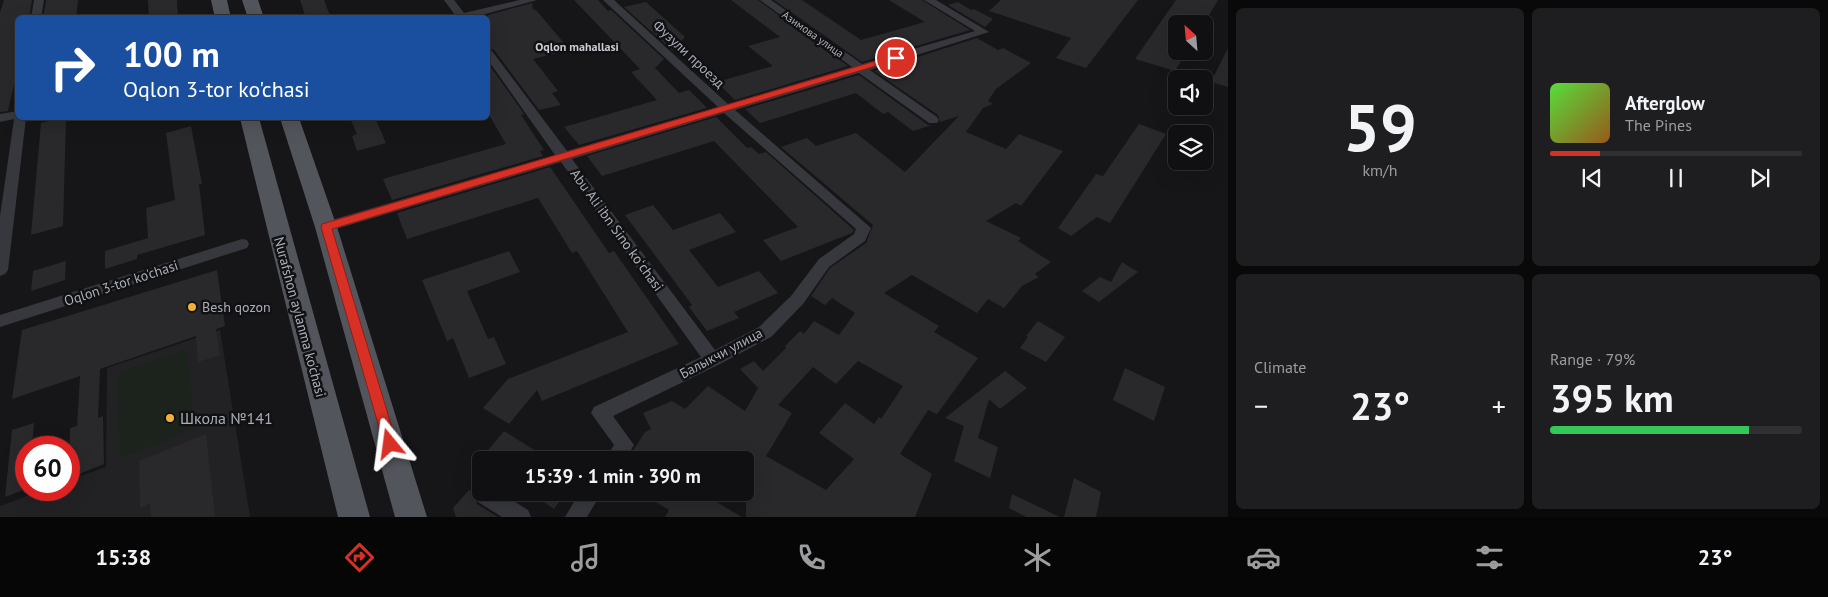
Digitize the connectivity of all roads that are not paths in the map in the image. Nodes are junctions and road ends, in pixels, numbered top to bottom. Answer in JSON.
{"nodes":[{"id":1,"x":38,"y":0,"type":"edge"},
{"id":2,"x":219,"y":0,"type":"edge"},
{"id":3,"x":250,"y":0,"type":"edge"},
{"id":4,"x":449,"y":0,"type":"edge"},
{"id":5,"x":532,"y":0,"type":"edge"},
{"id":6,"x":608,"y":0,"type":"edge"},
{"id":7,"x":765,"y":0,"type":"edge"},
{"id":8,"x":929,"y":0,"type":"edge"},
{"id":9,"x":36,"y":15,"type":"edge"},
{"id":10,"x":222,"y":15,"type":"edge"},
{"id":11,"x":255,"y":15,"type":"edge"},
{"id":12,"x":459,"y":15,"type":"edge"},
{"id":13,"x":468,"y":15,"type":"edge"},
{"id":14,"x":490,"y":55,"type":"edge"},
{"id":15,"x":861,"y":68,"type":"junction"},
{"id":16,"x":726,"y":108,"type":"junction"},
{"id":17,"x":15,"y":115,"type":"edge"},
{"id":18,"x":0,"y":118,"type":"edge"},
{"id":19,"x":20,"y":120,"type":"edge"},
{"id":20,"x":250,"y":120,"type":"edge"},
{"id":21,"x":290,"y":120,"type":"edge"},
{"id":22,"x":933,"y":120,"type":"dead end"},
{"id":23,"x":563,"y":156,"type":"junction"},
{"id":24,"x":4,"y":201,"type":"edge"},
{"id":25,"x":326,"y":227,"type":"junction"},
{"id":26,"x":864,"y":228,"type":"joint"},
{"id":27,"x":242,"y":244,"type":"dead end"},
{"id":28,"x":0,"y":270,"type":"edge"},
{"id":29,"x":0,"y":321,"type":"edge"},
{"id":30,"x":712,"y":360,"type":"junction"},
{"id":31,"x":621,"y":451,"type":"edge"},
{"id":32,"x":495,"y":501,"type":"edge"},
{"id":33,"x":586,"y":501,"type":"edge"},
{"id":34,"x":354,"y":517,"type":"edge"},
{"id":35,"x":411,"y":517,"type":"edge"},
{"id":36,"x":521,"y":517,"type":"edge"},
{"id":37,"x":575,"y":517,"type":"edge"}],
"edges":[{"from":1,"to":9,"type":"street"},
{"from":2,"to":10,"type":"main road"},
{"from":3,"to":11,"type":"main road"},
{"from":4,"to":12,"type":"street"},
{"from":5,"to":13,"type":"street"},
{"from":6,"to":16,"type":"street","name":"Фузули проезд"},
{"from":7,"to":15,"type":"street","name":"Азимова улица"},
{"from":8,"to":15,"type":"street"},
{"from":14,"to":23,"type":"street","name":"Abu Ali ibn Sino koʻchasi"},
{"from":15,"to":16,"type":"street"},
{"from":15,"to":22,"type":"street","name":"Азимова улица"},
{"from":16,"to":23,"type":"street"},
{"from":16,"to":26,"type":"street","name":"Фузули проезд"},
{"from":17,"to":18,"type":"street"},
{"from":19,"to":24,"type":"street"},
{"from":20,"to":34,"type":"main road","name":"Nurafshon aylanma ko'chasi"},
{"from":21,"to":25,"type":"main road"},
{"from":23,"to":25,"type":"street"},
{"from":23,"to":30,"type":"street","name":"Abu Ali ibn Sino koʻchasi"},
{"from":24,"to":28,"type":"street"},
{"from":25,"to":35,"type":"main road"},
{"from":26,"to":30,"type":"street","name":"Балыкчи улица"},
{"from":27,"to":29,"type":"street","name":"Oqlon 3-tor ko'chasi"},
{"from":30,"to":31,"type":"street","name":"Балыкчи улица"},
{"from":32,"to":36,"type":"street"},
{"from":33,"to":37,"type":"street"}]}
